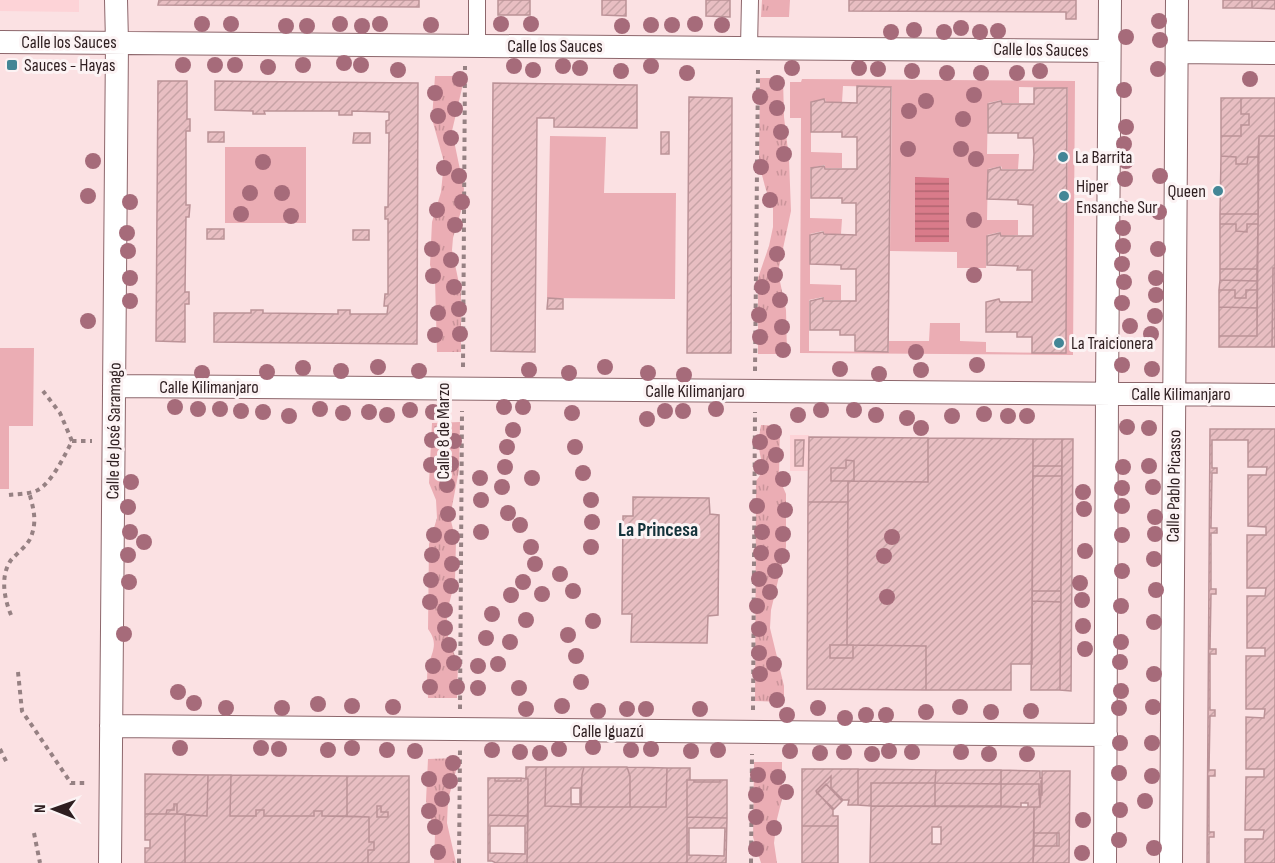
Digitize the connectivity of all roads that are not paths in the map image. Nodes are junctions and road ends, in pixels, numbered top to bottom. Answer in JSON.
{"nodes":[{"id":1,"x":116,"y":0,"type":"edge"},
{"id":2,"x":477,"y":0,"type":"edge"},
{"id":3,"x":750,"y":0,"type":"edge"},
{"id":4,"x":1110,"y":0,"type":"edge"},
{"id":5,"x":1177,"y":0,"type":"edge"},
{"id":6,"x":0,"y":42,"type":"edge"},
{"id":7,"x":117,"y":42,"type":"junction"},
{"id":8,"x":471,"y":46,"type":"junction"},
{"id":9,"x":754,"y":47,"type":"junction"},
{"id":10,"x":1109,"y":51,"type":"junction"},
{"id":11,"x":1177,"y":52,"type":"junction"},
{"id":12,"x":1275,"y":53,"type":"edge"},
{"id":13,"x":114,"y":386,"type":"junction"},
{"id":14,"x":1107,"y":393,"type":"junction"},
{"id":15,"x":1175,"y":394,"type":"junction"},
{"id":16,"x":1275,"y":395,"type":"edge"},
{"id":17,"x":111,"y":726,"type":"junction"},
{"id":18,"x":1106,"y":735,"type":"junction"},
{"id":19,"x":110,"y":863,"type":"edge"},
{"id":20,"x":1105,"y":863,"type":"edge"},
{"id":21,"x":1171,"y":863,"type":"edge"}],
"edges":[{"from":1,"to":7,"type":"street","name":"Calle de José Saramago"},
{"from":2,"to":8,"type":"street"},
{"from":3,"to":9,"type":"street"},
{"from":4,"to":10,"type":"street"},
{"from":5,"to":11,"type":"street","name":"Calle Pablo Picasso"},
{"from":6,"to":7,"type":"street","name":"Calle los Sauces"},
{"from":7,"to":8,"type":"street","name":"Calle los Sauces"},
{"from":7,"to":13,"type":"street","name":"Calle de José Saramago"},
{"from":8,"to":9,"type":"street","name":"Calle los Sauces"},
{"from":9,"to":10,"type":"street","name":"Calle los Sauces"},
{"from":10,"to":14,"type":"street"},
{"from":11,"to":12,"type":"street"},
{"from":11,"to":15,"type":"street","name":"Calle Pablo Picasso"},
{"from":13,"to":14,"type":"street","name":"Calle Kilimanjaro"},
{"from":13,"to":17,"type":"street","name":"Calle de José Saramago"},
{"from":14,"to":15,"type":"street","name":"Calle Kilimanjaro"},
{"from":14,"to":18,"type":"street"},
{"from":15,"to":16,"type":"street","name":"Calle Kilimanjaro"},
{"from":15,"to":21,"type":"street","name":"Calle Pablo Picasso"},
{"from":17,"to":18,"type":"street","name":"Calle Iguazú"},
{"from":17,"to":19,"type":"street","name":"Calle de José Saramago"},
{"from":18,"to":20,"type":"street"}]}
